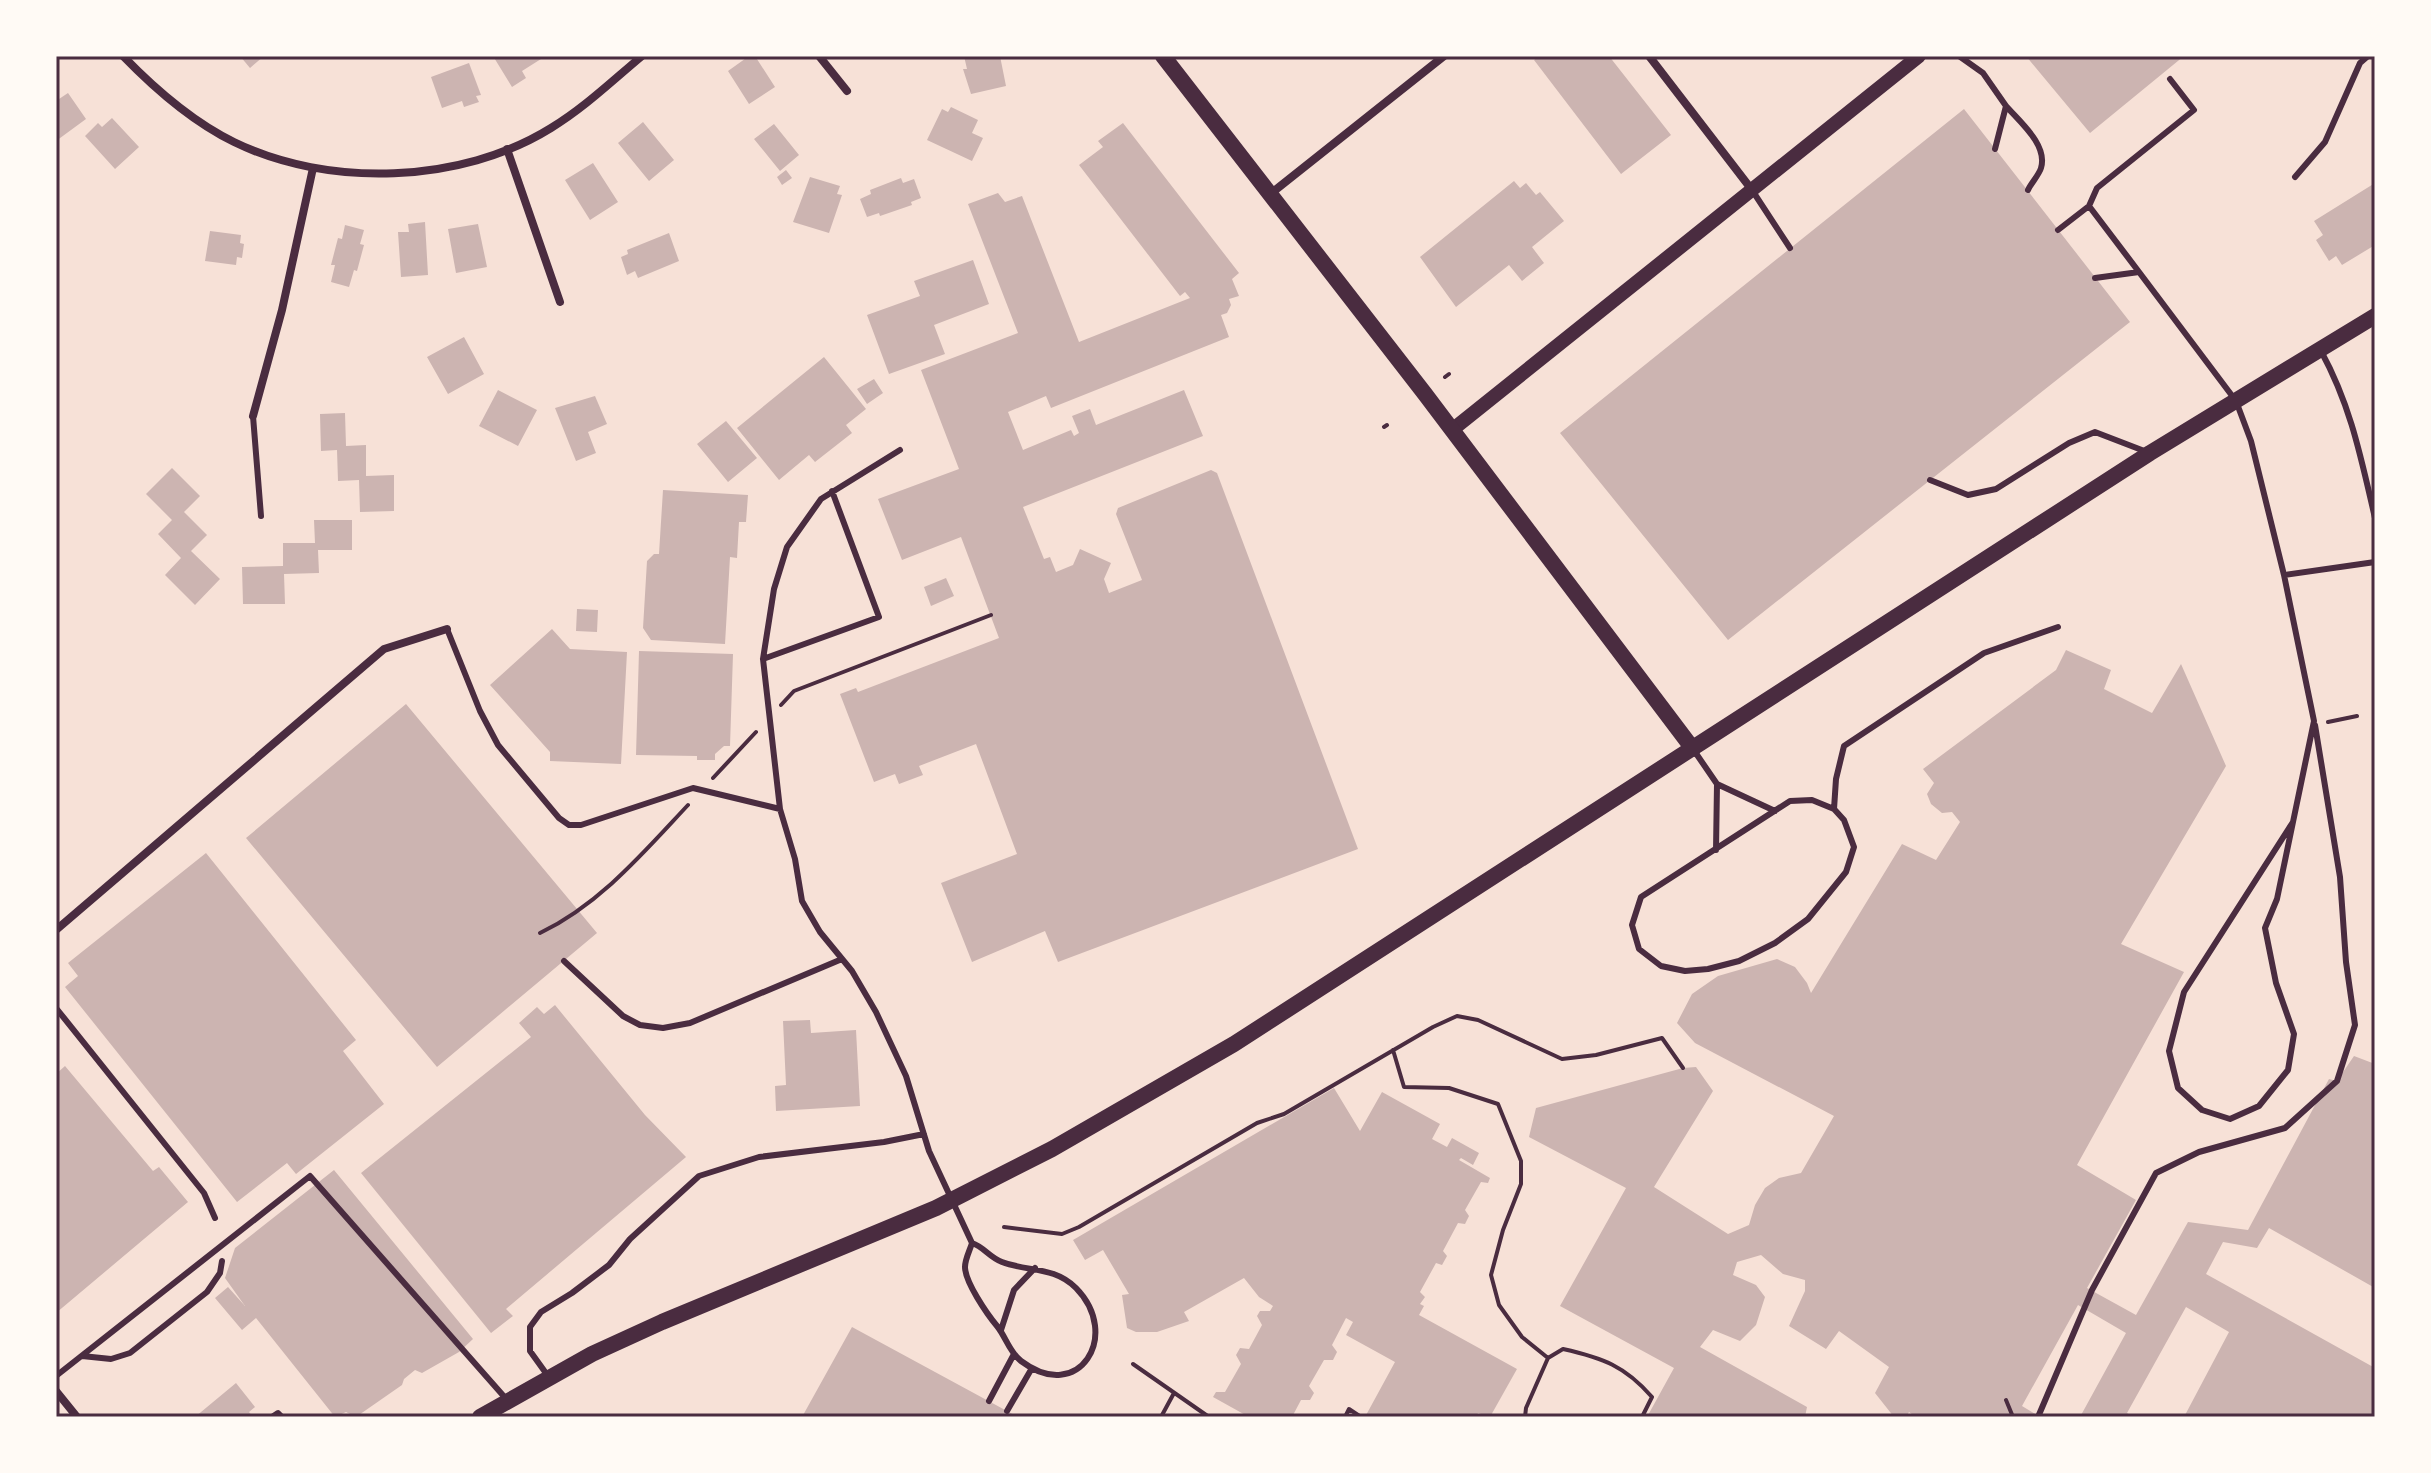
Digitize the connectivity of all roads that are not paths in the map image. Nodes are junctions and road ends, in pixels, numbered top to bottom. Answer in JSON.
{"nodes":[{"id":1,"x":123,"y":56,"type":"edge"},
{"id":2,"x":642,"y":56,"type":"edge"},
{"id":3,"x":819,"y":56,"type":"edge"},
{"id":4,"x":1163,"y":56,"type":"edge"},
{"id":5,"x":1444,"y":56,"type":"edge"},
{"id":6,"x":1649,"y":56,"type":"edge"},
{"id":7,"x":1919,"y":56,"type":"edge"},
{"id":8,"x":1959,"y":56,"type":"edge"},
{"id":9,"x":2368,"y":56,"type":"edge"},
{"id":10,"x":2170,"y":79,"type":"dead end"},
{"id":11,"x":847,"y":91,"type":"dead end"},
{"id":12,"x":2006,"y":106,"type":"junction"},
{"id":13,"x":507,"y":149,"type":"junction"},
{"id":14,"x":1995,"y":149,"type":"dead end"},
{"id":15,"x":313,"y":168,"type":"junction"},
{"id":16,"x":2295,"y":177,"type":"dead end"},
{"id":17,"x":1752,"y":190,"type":"junction"},
{"id":18,"x":2028,"y":190,"type":"dead end"},
{"id":19,"x":1269,"y":195,"type":"junction"},
{"id":20,"x":2089,"y":206,"type":"junction"},
{"id":21,"x":2058,"y":230,"type":"dead end"},
{"id":22,"x":1790,"y":248,"type":"dead end"},
{"id":23,"x":2139,"y":272,"type":"junction"},
{"id":24,"x":2095,"y":278,"type":"dead end"},
{"id":25,"x":560,"y":302,"type":"dead end"},
{"id":26,"x":2375,"y":316,"type":"edge"},
{"id":27,"x":2320,"y":349,"type":"junction"},
{"id":28,"x":2236,"y":401,"type":"junction"},
{"id":29,"x":253,"y":416,"type":"joint"},
{"id":30,"x":1452,"y":430,"type":"junction"},
{"id":31,"x":900,"y":450,"type":"dead end"},
{"id":32,"x":2150,"y":453,"type":"junction"},
{"id":33,"x":1930,"y":480,"type":"dead end"},
{"id":34,"x":832,"y":491,"type":"junction"},
{"id":35,"x":261,"y":516,"type":"dead end"},
{"id":36,"x":2375,"y":518,"type":"edge"},
{"id":37,"x":2375,"y":562,"type":"edge"},
{"id":38,"x":2284,"y":575,"type":"junction"},
{"id":39,"x":2058,"y":627,"type":"dead end"},
{"id":40,"x":447,"y":629,"type":"joint"},
{"id":41,"x":763,"y":659,"type":"junction"},
{"id":42,"x":2314,"y":721,"type":"junction"},
{"id":43,"x":1693,"y":749,"type":"junction"},
{"id":44,"x":1717,"y":784,"type":"junction"},
{"id":45,"x":780,"y":809,"type":"junction"},
{"id":46,"x":1834,"y":809,"type":"junction"},
{"id":47,"x":1775,"y":811,"type":"junction"},
{"id":48,"x":2293,"y":822,"type":"junction"},
{"id":49,"x":1716,"y":850,"type":"junction"},
{"id":50,"x":56,"y":930,"type":"edge"},
{"id":51,"x":842,"y":959,"type":"junction"},
{"id":52,"x":564,"y":961,"type":"dead end"},
{"id":53,"x":56,"y":1008,"type":"edge"},
{"id":54,"x":924,"y":1134,"type":"junction"},
{"id":55,"x":952,"y":1199,"type":"junction"},
{"id":56,"x":215,"y":1218,"type":"dead end"},
{"id":57,"x":972,"y":1243,"type":"junction"},
{"id":58,"x":222,"y":1261,"type":"dead end"},
{"id":59,"x":1035,"y":1268,"type":"junction"},
{"id":60,"x":1001,"y":1330,"type":"junction"},
{"id":61,"x":1014,"y":1354,"type":"junction"},
{"id":62,"x":82,"y":1356,"type":"junction"},
{"id":63,"x":1032,"y":1368,"type":"junction"},
{"id":64,"x":56,"y":1376,"type":"edge"},
{"id":65,"x":549,"y":1378,"type":"junction"},
{"id":66,"x":56,"y":1391,"type":"edge"},
{"id":67,"x":508,"y":1401,"type":"junction"},
{"id":68,"x":989,"y":1401,"type":"dead end"},
{"id":69,"x":1007,"y":1411,"type":"dead end"},
{"id":70,"x":77,"y":1417,"type":"edge"},
{"id":71,"x":272,"y":1417,"type":"edge"},
{"id":72,"x":282,"y":1417,"type":"edge"},
{"id":73,"x":480,"y":1417,"type":"edge"},
{"id":74,"x":2038,"y":1417,"type":"edge"}],
"edges":[{"from":1,"to":15,"type":"street"},
{"from":2,"to":13,"type":"street"},
{"from":3,"to":11,"type":"street"},
{"from":4,"to":19,"type":"main road"},
{"from":5,"to":19,"type":"street"},
{"from":6,"to":17,"type":"street"},
{"from":7,"to":17,"type":"street"},
{"from":8,"to":12,"type":"lane"},
{"from":9,"to":16,"type":"lane"},
{"from":10,"to":20,"type":"lane"},
{"from":12,"to":14,"type":"lane"},
{"from":12,"to":18,"type":"lane"},
{"from":13,"to":15,"type":"street"},
{"from":13,"to":25,"type":"street"},
{"from":15,"to":29,"type":"street"},
{"from":17,"to":22,"type":"lane"},
{"from":17,"to":30,"type":"street"},
{"from":19,"to":30,"type":"main road"},
{"from":20,"to":21,"type":"lane"},
{"from":20,"to":23,"type":"lane"},
{"from":23,"to":24,"type":"lane"},
{"from":23,"to":28,"type":"lane"},
{"from":26,"to":27,"type":"main road"},
{"from":27,"to":28,"type":"main road"},
{"from":27,"to":36,"type":"lane"},
{"from":28,"to":32,"type":"main road"},
{"from":28,"to":38,"type":"lane"},
{"from":29,"to":35,"type":"lane"},
{"from":30,"to":43,"type":"main road"},
{"from":31,"to":34,"type":"lane"},
{"from":32,"to":33,"type":"lane"},
{"from":32,"to":43,"type":"main road"},
{"from":34,"to":41,"type":"lane"},
{"from":34,"to":41,"type":"lane"},
{"from":37,"to":38,"type":"lane"},
{"from":38,"to":42,"type":"lane"},
{"from":39,"to":46,"type":"lane"},
{"from":40,"to":45,"type":"lane"},
{"from":40,"to":50,"type":"street"},
{"from":41,"to":45,"type":"lane"},
{"from":42,"to":48,"type":"lane"},
{"from":42,"to":74,"type":"lane"},
{"from":43,"to":44,"type":"lane"},
{"from":43,"to":55,"type":"main road"},
{"from":44,"to":47,"type":"lane"},
{"from":44,"to":49,"type":"lane"},
{"from":45,"to":51,"type":"lane"},
{"from":46,"to":47,"type":"lane"},
{"from":46,"to":49,"type":"lane"},
{"from":47,"to":49,"type":"lane"},
{"from":48,"to":48,"type":"lane"},
{"from":51,"to":52,"type":"lane"},
{"from":51,"to":54,"type":"lane"},
{"from":53,"to":56,"type":"lane"},
{"from":54,"to":55,"type":"lane"},
{"from":54,"to":65,"type":"lane"},
{"from":55,"to":57,"type":"lane"},
{"from":55,"to":65,"type":"main road"},
{"from":57,"to":59,"type":"lane"},
{"from":57,"to":60,"type":"lane"},
{"from":58,"to":62,"type":"lane"},
{"from":59,"to":60,"type":"lane"},
{"from":59,"to":63,"type":"lane"},
{"from":60,"to":61,"type":"lane"},
{"from":61,"to":63,"type":"lane"},
{"from":61,"to":68,"type":"lane"},
{"from":62,"to":64,"type":"lane"},
{"from":62,"to":67,"type":"lane"},
{"from":63,"to":69,"type":"lane"},
{"from":65,"to":67,"type":"main road"},
{"from":66,"to":70,"type":"street"},
{"from":67,"to":73,"type":"main road"},
{"from":71,"to":72,"type":"lane"}]}
